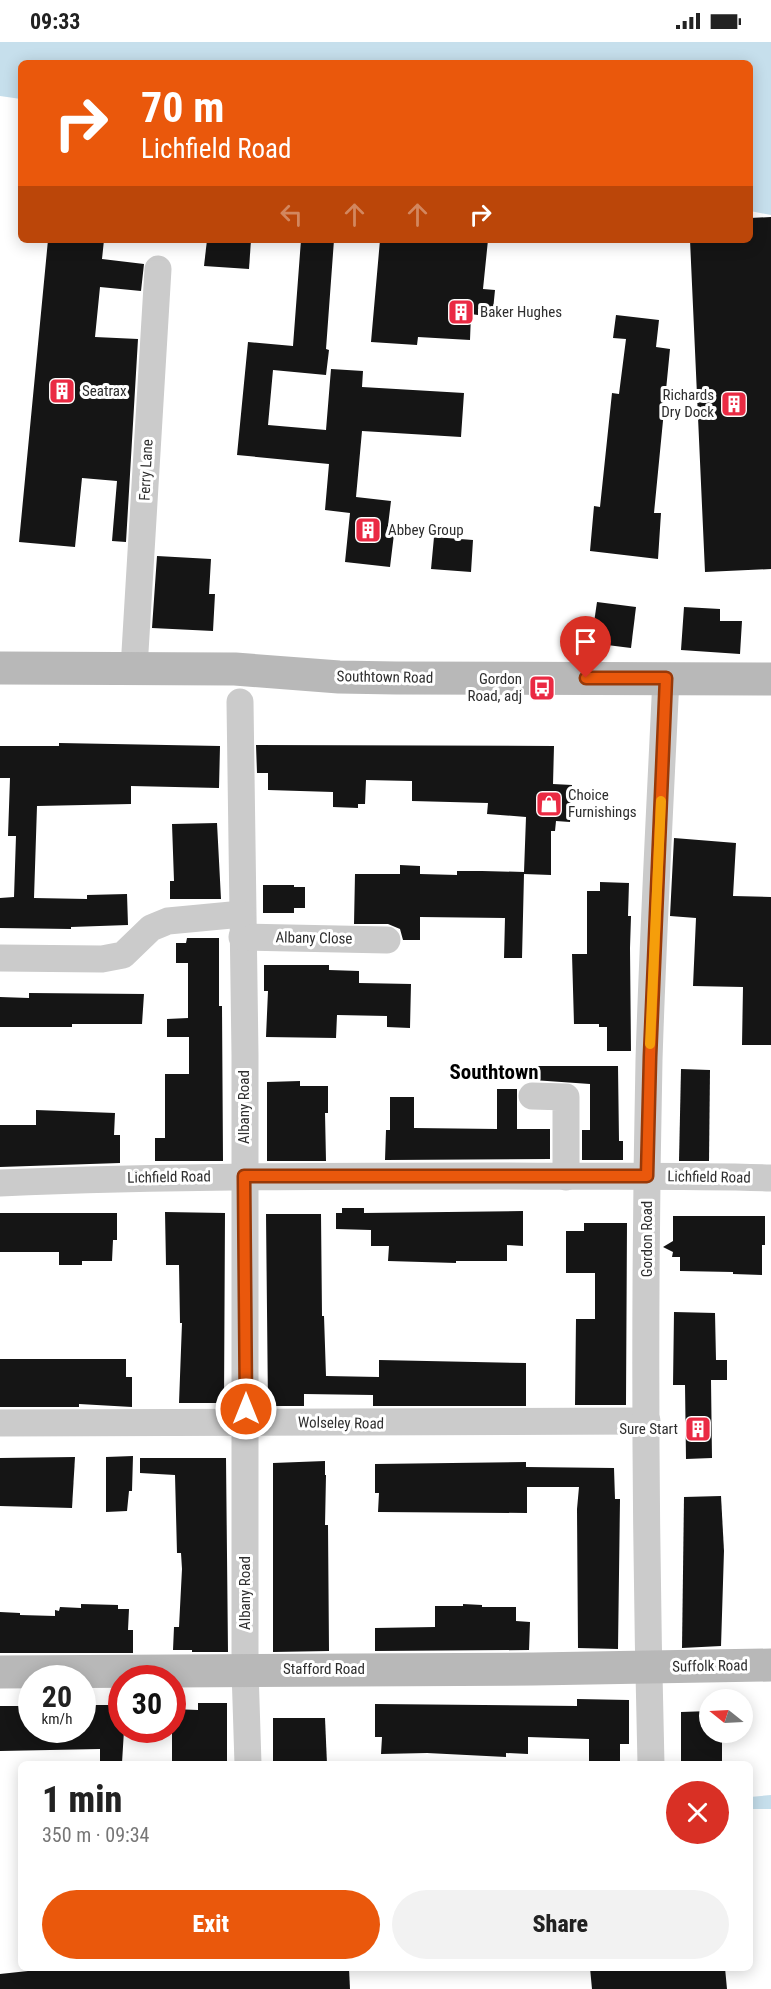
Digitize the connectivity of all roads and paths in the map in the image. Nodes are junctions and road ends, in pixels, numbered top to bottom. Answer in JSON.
{"nodes":[{"id":1,"x":158,"y":269,"type":"dead end"},
{"id":2,"x":0,"y":668,"type":"edge"},
{"id":3,"x":136,"y":670,"type":"junction"},
{"id":4,"x":666,"y":678,"type":"junction"},
{"id":5,"x":771,"y":679,"type":"edge"},
{"id":6,"x":240,"y":702,"type":"dead end"},
{"id":7,"x":242,"y":926,"type":"junction"},
{"id":8,"x":387,"y":940,"type":"dead end"},
{"id":9,"x":0,"y":958,"type":"edge"},
{"id":10,"x":532,"y":1096,"type":"dead end"},
{"id":11,"x":244,"y":1176,"type":"junction"},
{"id":12,"x":647,"y":1176,"type":"junction"},
{"id":13,"x":566,"y":1177,"type":"junction"},
{"id":14,"x":771,"y":1178,"type":"edge"},
{"id":15,"x":0,"y":1183,"type":"edge"},
{"id":16,"x":246,"y":1421,"type":"junction"},
{"id":17,"x":647,"y":1421,"type":"junction"},
{"id":18,"x":0,"y":1423,"type":"edge"},
{"id":19,"x":771,"y":1665,"type":"edge"},
{"id":20,"x":649,"y":1667,"type":"junction"},
{"id":21,"x":245,"y":1670,"type":"junction"},
{"id":22,"x":0,"y":1672,"type":"edge"},
{"id":23,"x":248,"y":1761,"type":"edge"},
{"id":24,"x":651,"y":1761,"type":"edge"}],
"edges":[{"from":1,"to":3,"type":"street","name":"Ferry Lane"},
{"from":2,"to":3,"type":"street","name":"Southtown Road"},
{"from":3,"to":4,"type":"street","name":"Southtown Road"},
{"from":4,"to":5,"type":"street","name":"Southtown Road"},
{"from":4,"to":12,"type":"street","name":"Gordon Road"},
{"from":6,"to":7,"type":"street","name":"Albany Road"},
{"from":7,"to":8,"type":"street","name":"Albany Close"},
{"from":7,"to":9,"type":"street","name":"Albany Close"},
{"from":7,"to":11,"type":"street","name":"Albany Road"},
{"from":10,"to":13,"type":"street"},
{"from":11,"to":13,"type":"street","name":"Lichfield Road"},
{"from":11,"to":15,"type":"street","name":"Lichfield Road"},
{"from":11,"to":16,"type":"street","name":"Albany Road"},
{"from":12,"to":13,"type":"street","name":"Lichfield Road"},
{"from":12,"to":14,"type":"street","name":"Lichfield Road"},
{"from":12,"to":17,"type":"street","name":"Gordon Road"},
{"from":16,"to":17,"type":"street","name":"Wolseley Road"},
{"from":16,"to":18,"type":"street","name":"Wolseley Road"},
{"from":16,"to":21,"type":"street","name":"Albany Road"},
{"from":17,"to":20,"type":"street","name":"Gordon Road"},
{"from":19,"to":20,"type":"street","name":"Suffolk Road"},
{"from":20,"to":21,"type":"street","name":"Stafford Road"},
{"from":20,"to":24,"type":"street","name":"Gordon Road"},
{"from":21,"to":22,"type":"street","name":"Stafford Road"},
{"from":21,"to":23,"type":"street","name":"Albany Road"}]}
